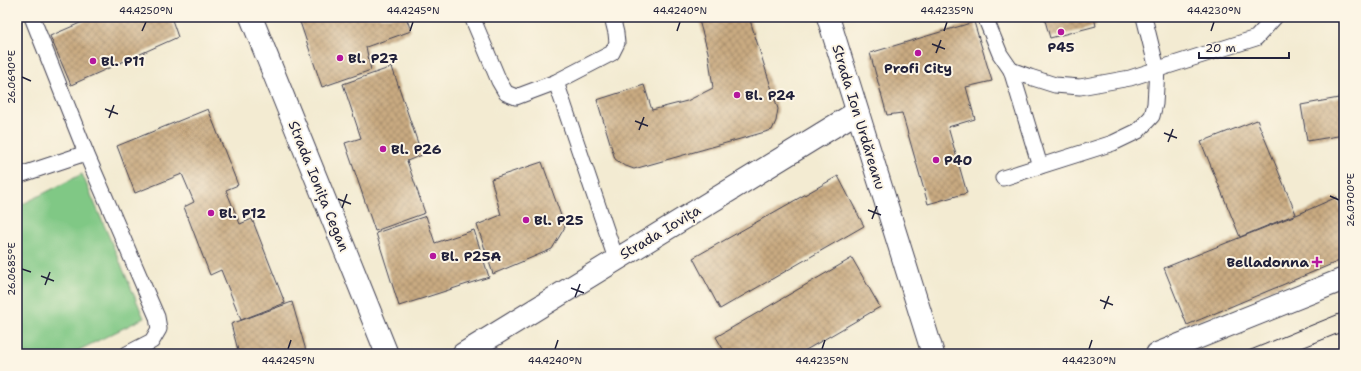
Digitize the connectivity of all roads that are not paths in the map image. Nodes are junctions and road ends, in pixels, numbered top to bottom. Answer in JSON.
{"nodes":[{"id":1,"x":32,"y":17,"type":"edge"},
{"id":2,"x":251,"y":17,"type":"edge"},
{"id":3,"x":472,"y":17,"type":"edge"},
{"id":4,"x":612,"y":17,"type":"edge"},
{"id":5,"x":985,"y":17,"type":"edge"},
{"id":6,"x":1144,"y":17,"type":"edge"},
{"id":7,"x":1275,"y":17,"type":"edge"},
{"id":8,"x":833,"y":18,"type":"edge"},
{"id":9,"x":1157,"y":69,"type":"junction"},
{"id":10,"x":1011,"y":70,"type":"junction"},
{"id":11,"x":556,"y":82,"type":"junction"},
{"id":12,"x":857,"y":112,"type":"junction"},
{"id":13,"x":86,"y":153,"type":"junction"},
{"id":14,"x":1040,"y":166,"type":"junction"},
{"id":15,"x":17,"y":175,"type":"edge"},
{"id":16,"x":1003,"y":178,"type":"dead end"},
{"id":17,"x":616,"y":259,"type":"junction"},
{"id":18,"x":1344,"y":279,"type":"edge"},
{"id":19,"x":127,"y":354,"type":"edge"},
{"id":20,"x":387,"y":354,"type":"edge"},
{"id":21,"x":463,"y":354,"type":"edge"},
{"id":22,"x":933,"y":354,"type":"edge"},
{"id":23,"x":1157,"y":354,"type":"edge"}],
"edges":[{"from":1,"to":13,"type":"lane"},
{"from":2,"to":20,"type":"street","name":"Strada Ionița Cegan"},
{"from":3,"to":11,"type":"lane"},
{"from":4,"to":11,"type":"lane"},
{"from":5,"to":10,"type":"lane"},
{"from":6,"to":9,"type":"lane"},
{"from":7,"to":9,"type":"lane"},
{"from":8,"to":12,"type":"street","name":"Strada Ion Urdăreanu"},
{"from":9,"to":10,"type":"lane"},
{"from":9,"to":14,"type":"lane"},
{"from":10,"to":14,"type":"lane"},
{"from":11,"to":17,"type":"lane"},
{"from":12,"to":17,"type":"street","name":"Strada Iovița"},
{"from":12,"to":22,"type":"street","name":"Strada Ion Urdăreanu"},
{"from":13,"to":15,"type":"lane"},
{"from":13,"to":19,"type":"lane"},
{"from":14,"to":16,"type":"lane"},
{"from":17,"to":21,"type":"street","name":"Strada Iovița"},
{"from":18,"to":23,"type":"street"}]}
